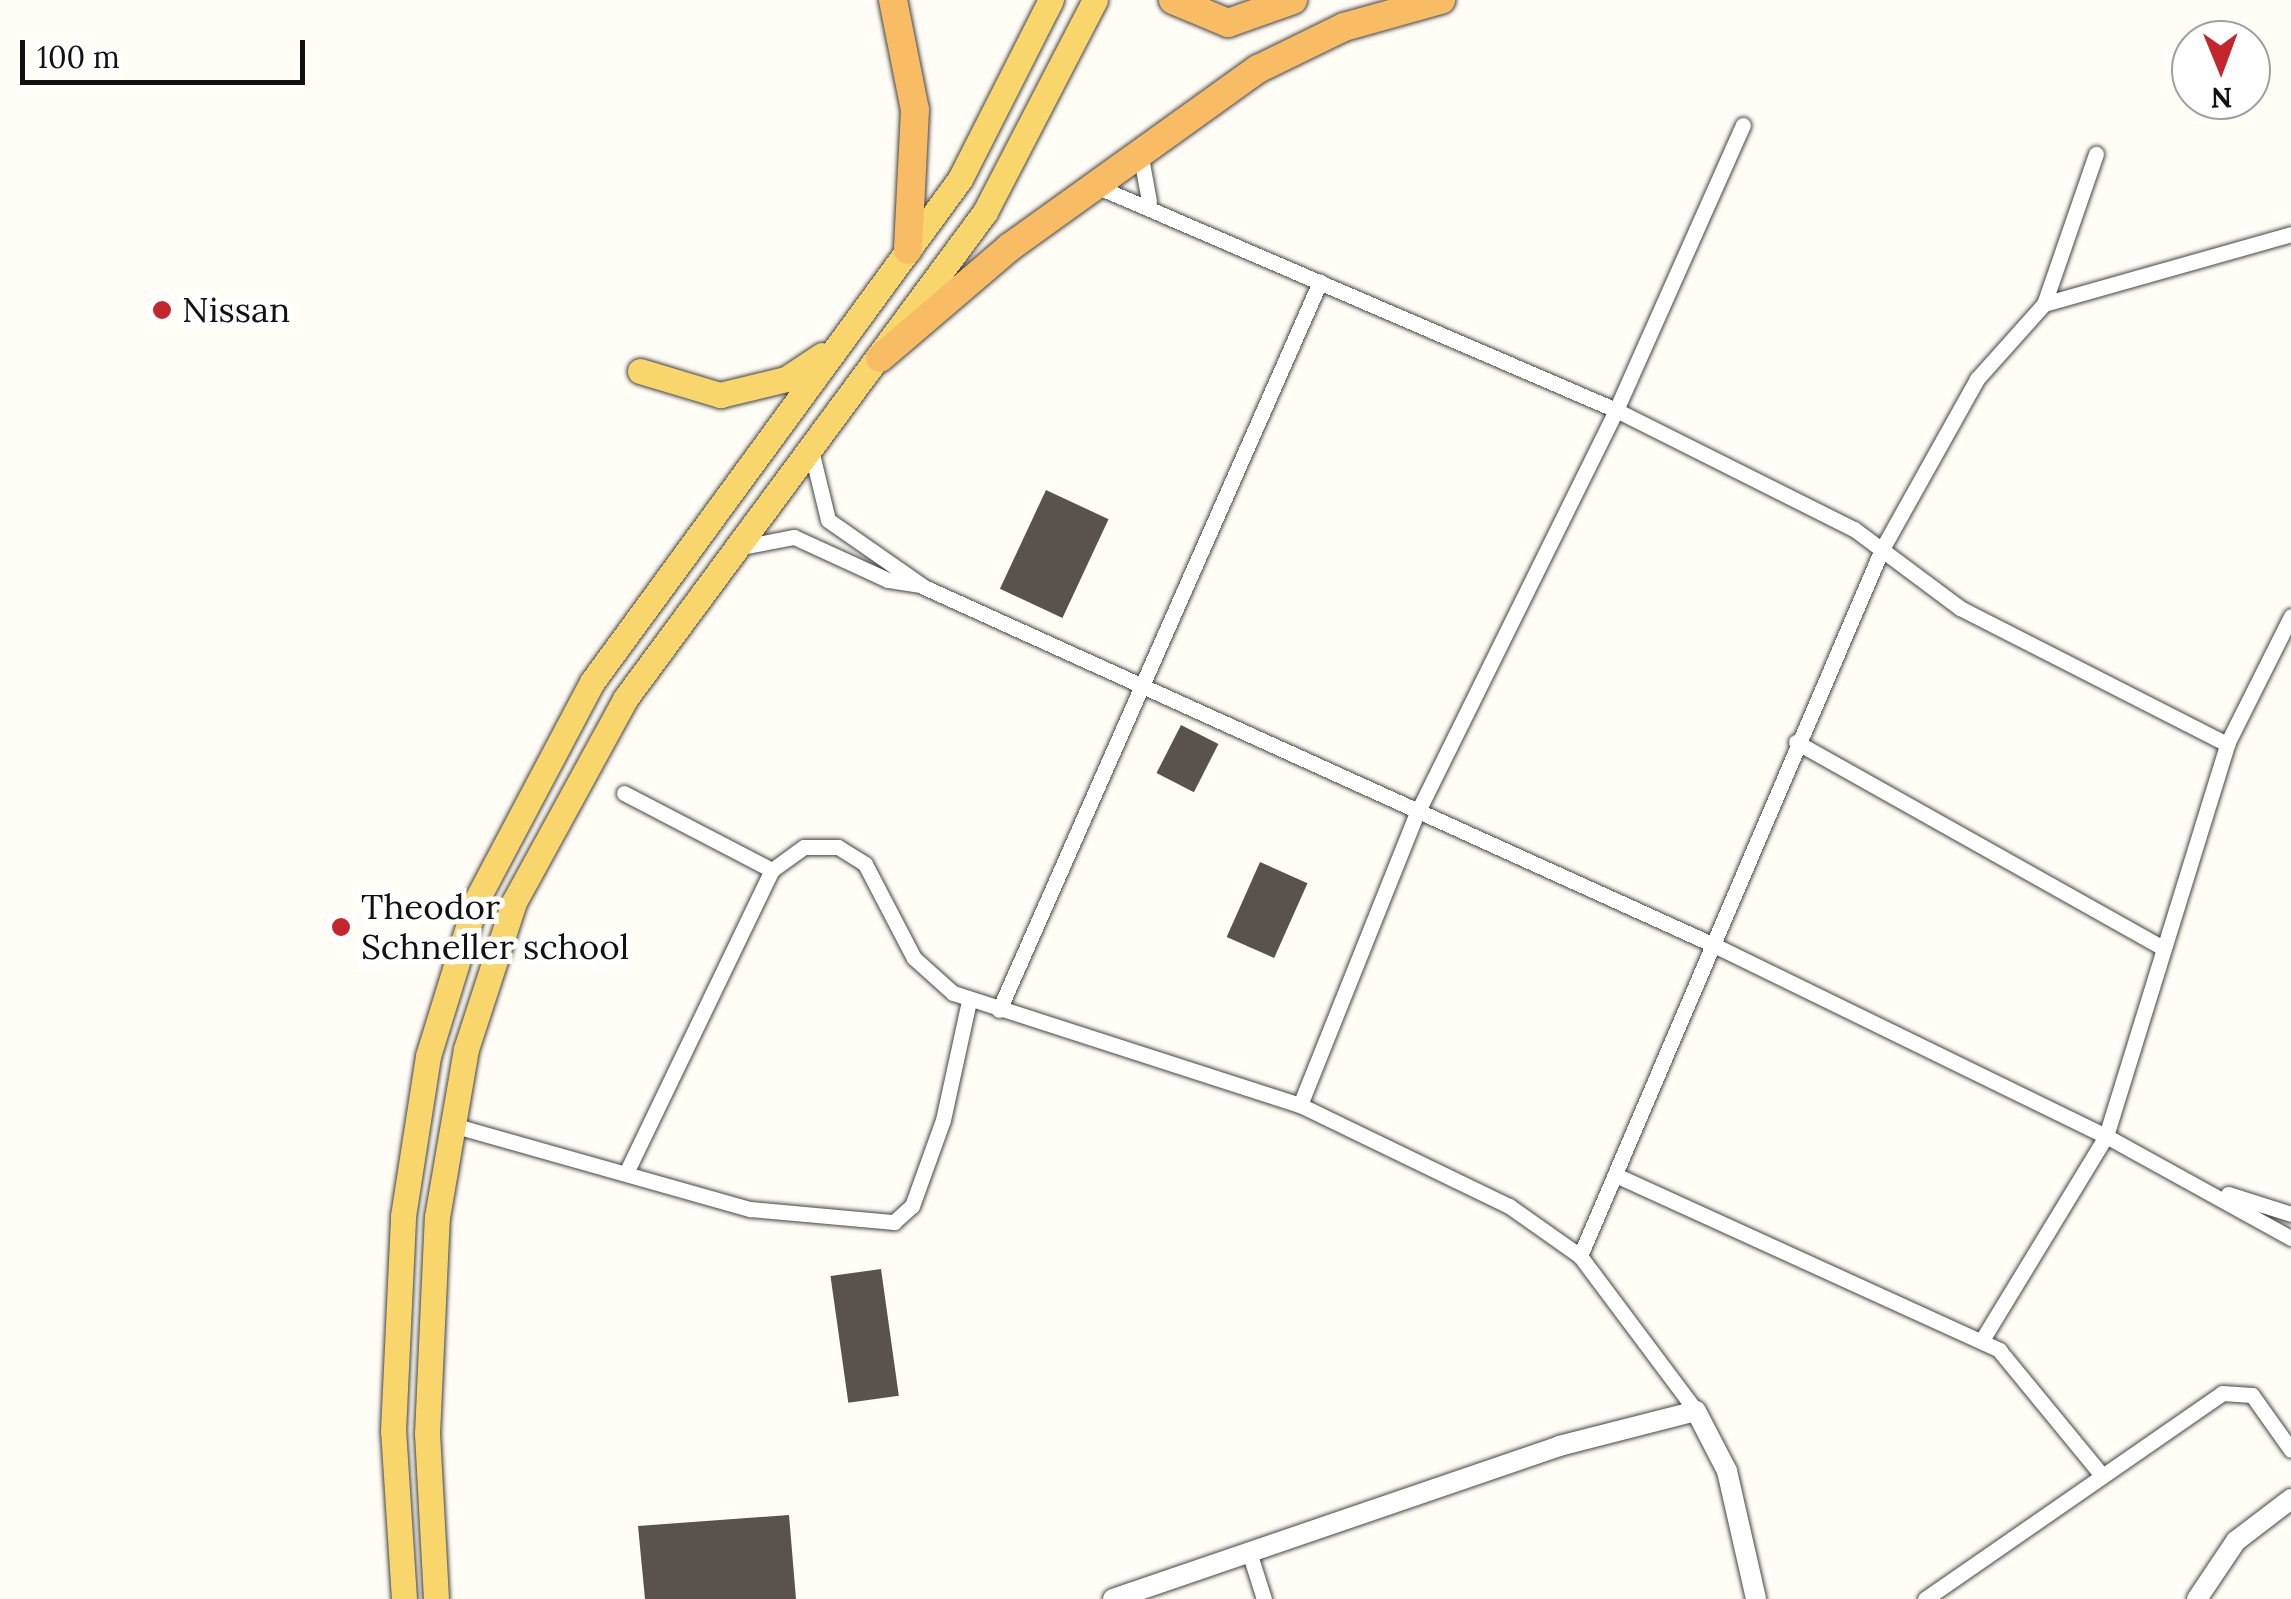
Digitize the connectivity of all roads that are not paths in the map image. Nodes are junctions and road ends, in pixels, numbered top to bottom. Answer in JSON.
{"nodes":[{"id":1,"x":892,"y":0,"type":"edge"},
{"id":2,"x":1051,"y":0,"type":"edge"},
{"id":3,"x":1095,"y":0,"type":"edge"},
{"id":4,"x":1173,"y":0,"type":"edge"},
{"id":5,"x":1293,"y":0,"type":"edge"},
{"id":6,"x":1441,"y":0,"type":"edge"},
{"id":7,"x":1744,"y":124,"type":"dead end"},
{"id":8,"x":1140,"y":152,"type":"junction"},
{"id":9,"x":2096,"y":154,"type":"dead end"},
{"id":10,"x":1095,"y":186,"type":"junction"},
{"id":11,"x":1149,"y":202,"type":"junction"},
{"id":12,"x":2291,"y":234,"type":"edge"},
{"id":13,"x":908,"y":250,"type":"junction"},
{"id":14,"x":1320,"y":282,"type":"junction"},
{"id":15,"x":2044,"y":304,"type":"junction"},
{"id":16,"x":846,"y":336,"type":"junction"},
{"id":17,"x":880,"y":358,"type":"junction"},
{"id":18,"x":640,"y":372,"type":"dead end"},
{"id":19,"x":1616,"y":410,"type":"junction"},
{"id":20,"x":811,"y":447,"type":"junction"},
{"id":21,"x":744,"y":469,"type":"junction"},
{"id":22,"x":774,"y":494,"type":"junction"},
{"id":23,"x":1882,"y":549,"type":"junction"},
{"id":24,"x":730,"y":556,"type":"junction"},
{"id":25,"x":920,"y":585,"type":"junction"},
{"id":26,"x":2291,"y":616,"type":"edge"},
{"id":27,"x":1136,"y":685,"type":"junction"},
{"id":28,"x":1796,"y":742,"type":"junction"},
{"id":29,"x":2227,"y":744,"type":"junction"},
{"id":30,"x":624,"y":793,"type":"dead end"},
{"id":31,"x":1416,"y":815,"type":"junction"},
{"id":32,"x":772,"y":870,"type":"junction"},
{"id":33,"x":1716,"y":946,"type":"junction"},
{"id":34,"x":2160,"y":946,"type":"junction"},
{"id":35,"x":969,"y":1001,"type":"junction"},
{"id":36,"x":1000,"y":1010,"type":"junction"},
{"id":37,"x":1300,"y":1105,"type":"junction"},
{"id":38,"x":449,"y":1124,"type":"junction"},
{"id":39,"x":2106,"y":1136,"type":"junction"},
{"id":40,"x":626,"y":1173,"type":"junction"},
{"id":41,"x":1620,"y":1177,"type":"junction"},
{"id":42,"x":2185,"y":1179,"type":"junction"},
{"id":43,"x":2291,"y":1214,"type":"edge"},
{"id":44,"x":2291,"y":1238,"type":"edge"},
{"id":45,"x":1580,"y":1256,"type":"junction"},
{"id":46,"x":1982,"y":1340,"type":"junction"},
{"id":47,"x":1696,"y":1411,"type":"junction"},
{"id":48,"x":2291,"y":1450,"type":"edge"},
{"id":49,"x":2100,"y":1474,"type":"junction"},
{"id":50,"x":2291,"y":1499,"type":"edge"},
{"id":51,"x":428,"y":1504,"type":"junction"},
{"id":52,"x":394,"y":1506,"type":"junction"},
{"id":53,"x":1251,"y":1558,"type":"junction"},
{"id":54,"x":404,"y":1599,"type":"edge"},
{"id":55,"x":436,"y":1599,"type":"edge"},
{"id":56,"x":1112,"y":1599,"type":"edge"},
{"id":57,"x":1264,"y":1599,"type":"edge"},
{"id":58,"x":1754,"y":1599,"type":"edge"},
{"id":59,"x":1924,"y":1599,"type":"edge"},
{"id":60,"x":2197,"y":1599,"type":"edge"}],
"edges":[{"from":1,"to":13,"type":"highway"},
{"from":2,"to":13,"type":"main road"},
{"from":3,"to":17,"type":"main road"},
{"from":4,"to":5,"type":"highway"},
{"from":6,"to":8,"type":"highway"},
{"from":7,"to":19,"type":"street"},
{"from":8,"to":10,"type":"highway"},
{"from":8,"to":11,"type":"street"},
{"from":9,"to":15,"type":"street"},
{"from":10,"to":11,"type":"street"},
{"from":10,"to":17,"type":"highway"},
{"from":11,"to":14,"type":"street"},
{"from":12,"to":15,"type":"street"},
{"from":13,"to":16,"type":"main road"},
{"from":14,"to":19,"type":"street"},
{"from":14,"to":27,"type":"street"},
{"from":15,"to":23,"type":"street"},
{"from":16,"to":18,"type":"main road"},
{"from":16,"to":21,"type":"main road"},
{"from":17,"to":20,"type":"main road"},
{"from":19,"to":23,"type":"street"},
{"from":19,"to":31,"type":"street"},
{"from":20,"to":22,"type":"main road"},
{"from":20,"to":25,"type":"street"},
{"from":21,"to":22,"type":"main road"},
{"from":21,"to":52,"type":"main road"},
{"from":22,"to":24,"type":"main road"},
{"from":23,"to":28,"type":"street"},
{"from":23,"to":29,"type":"street"},
{"from":24,"to":25,"type":"street"},
{"from":24,"to":38,"type":"main road"},
{"from":25,"to":27,"type":"street"},
{"from":26,"to":29,"type":"street"},
{"from":27,"to":31,"type":"street"},
{"from":27,"to":36,"type":"street"},
{"from":28,"to":33,"type":"street"},
{"from":28,"to":34,"type":"street"},
{"from":29,"to":34,"type":"street"},
{"from":30,"to":32,"type":"street"},
{"from":31,"to":33,"type":"street"},
{"from":31,"to":37,"type":"street"},
{"from":32,"to":35,"type":"street"},
{"from":32,"to":40,"type":"street"},
{"from":33,"to":39,"type":"street"},
{"from":33,"to":41,"type":"street"},
{"from":34,"to":39,"type":"street"},
{"from":35,"to":36,"type":"street"},
{"from":35,"to":40,"type":"street"},
{"from":36,"to":37,"type":"street"},
{"from":37,"to":45,"type":"street"},
{"from":38,"to":40,"type":"street"},
{"from":38,"to":51,"type":"main road"},
{"from":39,"to":42,"type":"street"},
{"from":39,"to":46,"type":"street"},
{"from":41,"to":45,"type":"street"},
{"from":41,"to":46,"type":"street"},
{"from":42,"to":43,"type":"street"},
{"from":42,"to":44,"type":"street"},
{"from":45,"to":47,"type":"street"},
{"from":46,"to":49,"type":"street"},
{"from":47,"to":53,"type":"street"},
{"from":47,"to":58,"type":"street"},
{"from":48,"to":49,"type":"street"},
{"from":49,"to":59,"type":"street"},
{"from":50,"to":60,"type":"street"},
{"from":51,"to":52,"type":"main road"},
{"from":51,"to":55,"type":"main road"},
{"from":52,"to":54,"type":"main road"},
{"from":53,"to":56,"type":"street"},
{"from":53,"to":57,"type":"street"}]}
